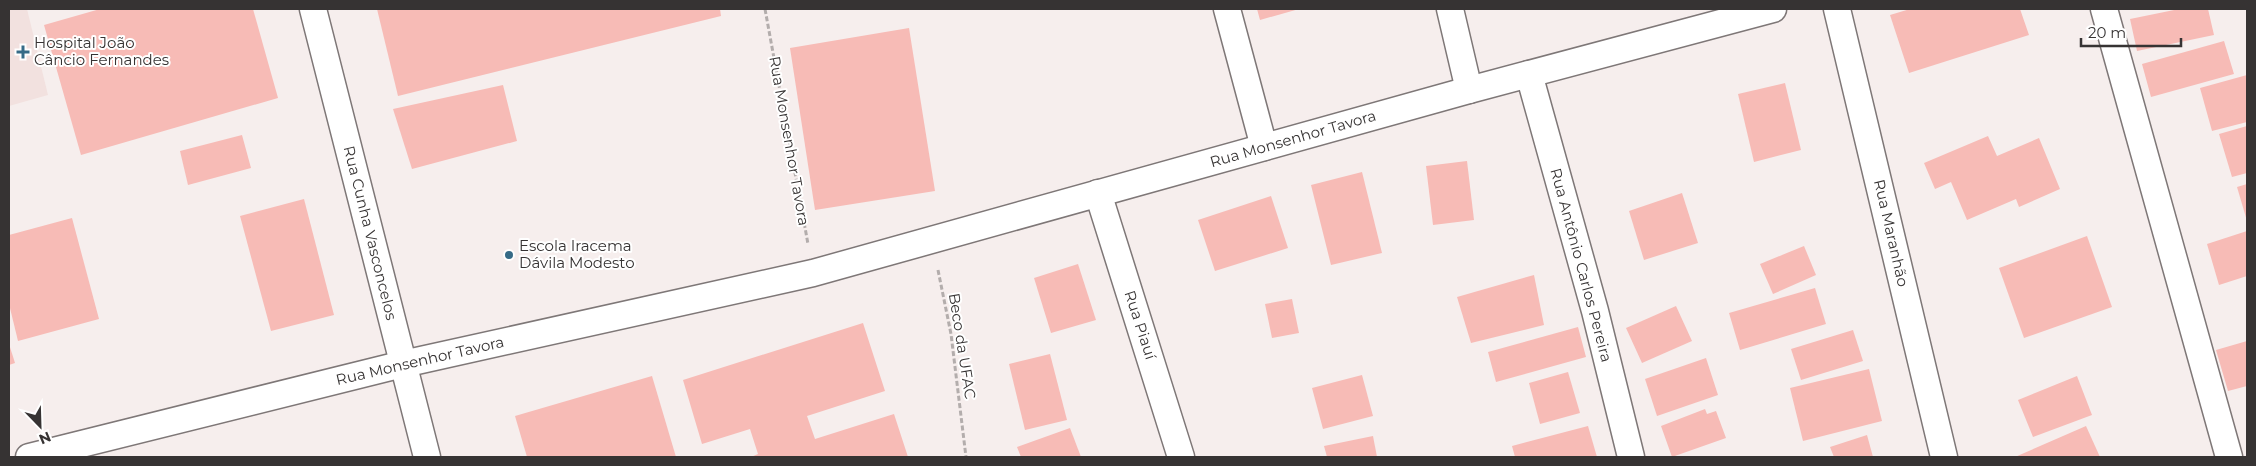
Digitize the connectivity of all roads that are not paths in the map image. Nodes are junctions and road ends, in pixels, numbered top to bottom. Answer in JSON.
{"nodes":[{"id":1,"x":314,"y":9,"type":"edge"},
{"id":2,"x":1227,"y":9,"type":"edge"},
{"id":3,"x":1450,"y":9,"type":"edge"},
{"id":4,"x":1773,"y":9,"type":"edge"},
{"id":5,"x":1838,"y":9,"type":"edge"},
{"id":6,"x":2104,"y":9,"type":"edge"},
{"id":7,"x":1529,"y":74,"type":"junction"},
{"id":8,"x":1469,"y":90,"type":"junction"},
{"id":9,"x":1264,"y":148,"type":"junction"},
{"id":10,"x":1098,"y":193,"type":"junction"},
{"id":11,"x":403,"y":364,"type":"junction"},
{"id":12,"x":29,"y":457,"type":"edge"},
{"id":13,"x":427,"y":457,"type":"edge"},
{"id":14,"x":1181,"y":457,"type":"edge"},
{"id":15,"x":1631,"y":457,"type":"edge"},
{"id":16,"x":1944,"y":457,"type":"edge"},
{"id":17,"x":2229,"y":457,"type":"edge"}],
"edges":[{"from":1,"to":11,"type":"street","name":"Rua Cunha Vasconcelos"},
{"from":2,"to":9,"type":"street"},
{"from":3,"to":8,"type":"street"},
{"from":4,"to":7,"type":"street","name":"Rua Monsenhor Tavora"},
{"from":5,"to":16,"type":"street","name":"Rua Maranhão"},
{"from":6,"to":17,"type":"street"},
{"from":7,"to":8,"type":"street","name":"Rua Monsenhor Tavora"},
{"from":7,"to":15,"type":"street","name":"Rua Antônio Carlos Pereira"},
{"from":8,"to":9,"type":"street","name":"Rua Monsenhor Tavora"},
{"from":9,"to":10,"type":"street","name":"Rua Monsenhor Tavora"},
{"from":10,"to":11,"type":"street","name":"Rua Monsenhor Tavora"},
{"from":10,"to":14,"type":"street","name":"Rua Piauí"},
{"from":11,"to":12,"type":"street","name":"Rua Monsenhor Tavora"},
{"from":11,"to":13,"type":"street","name":"Rua Cunha Vasconcelos"}]}
